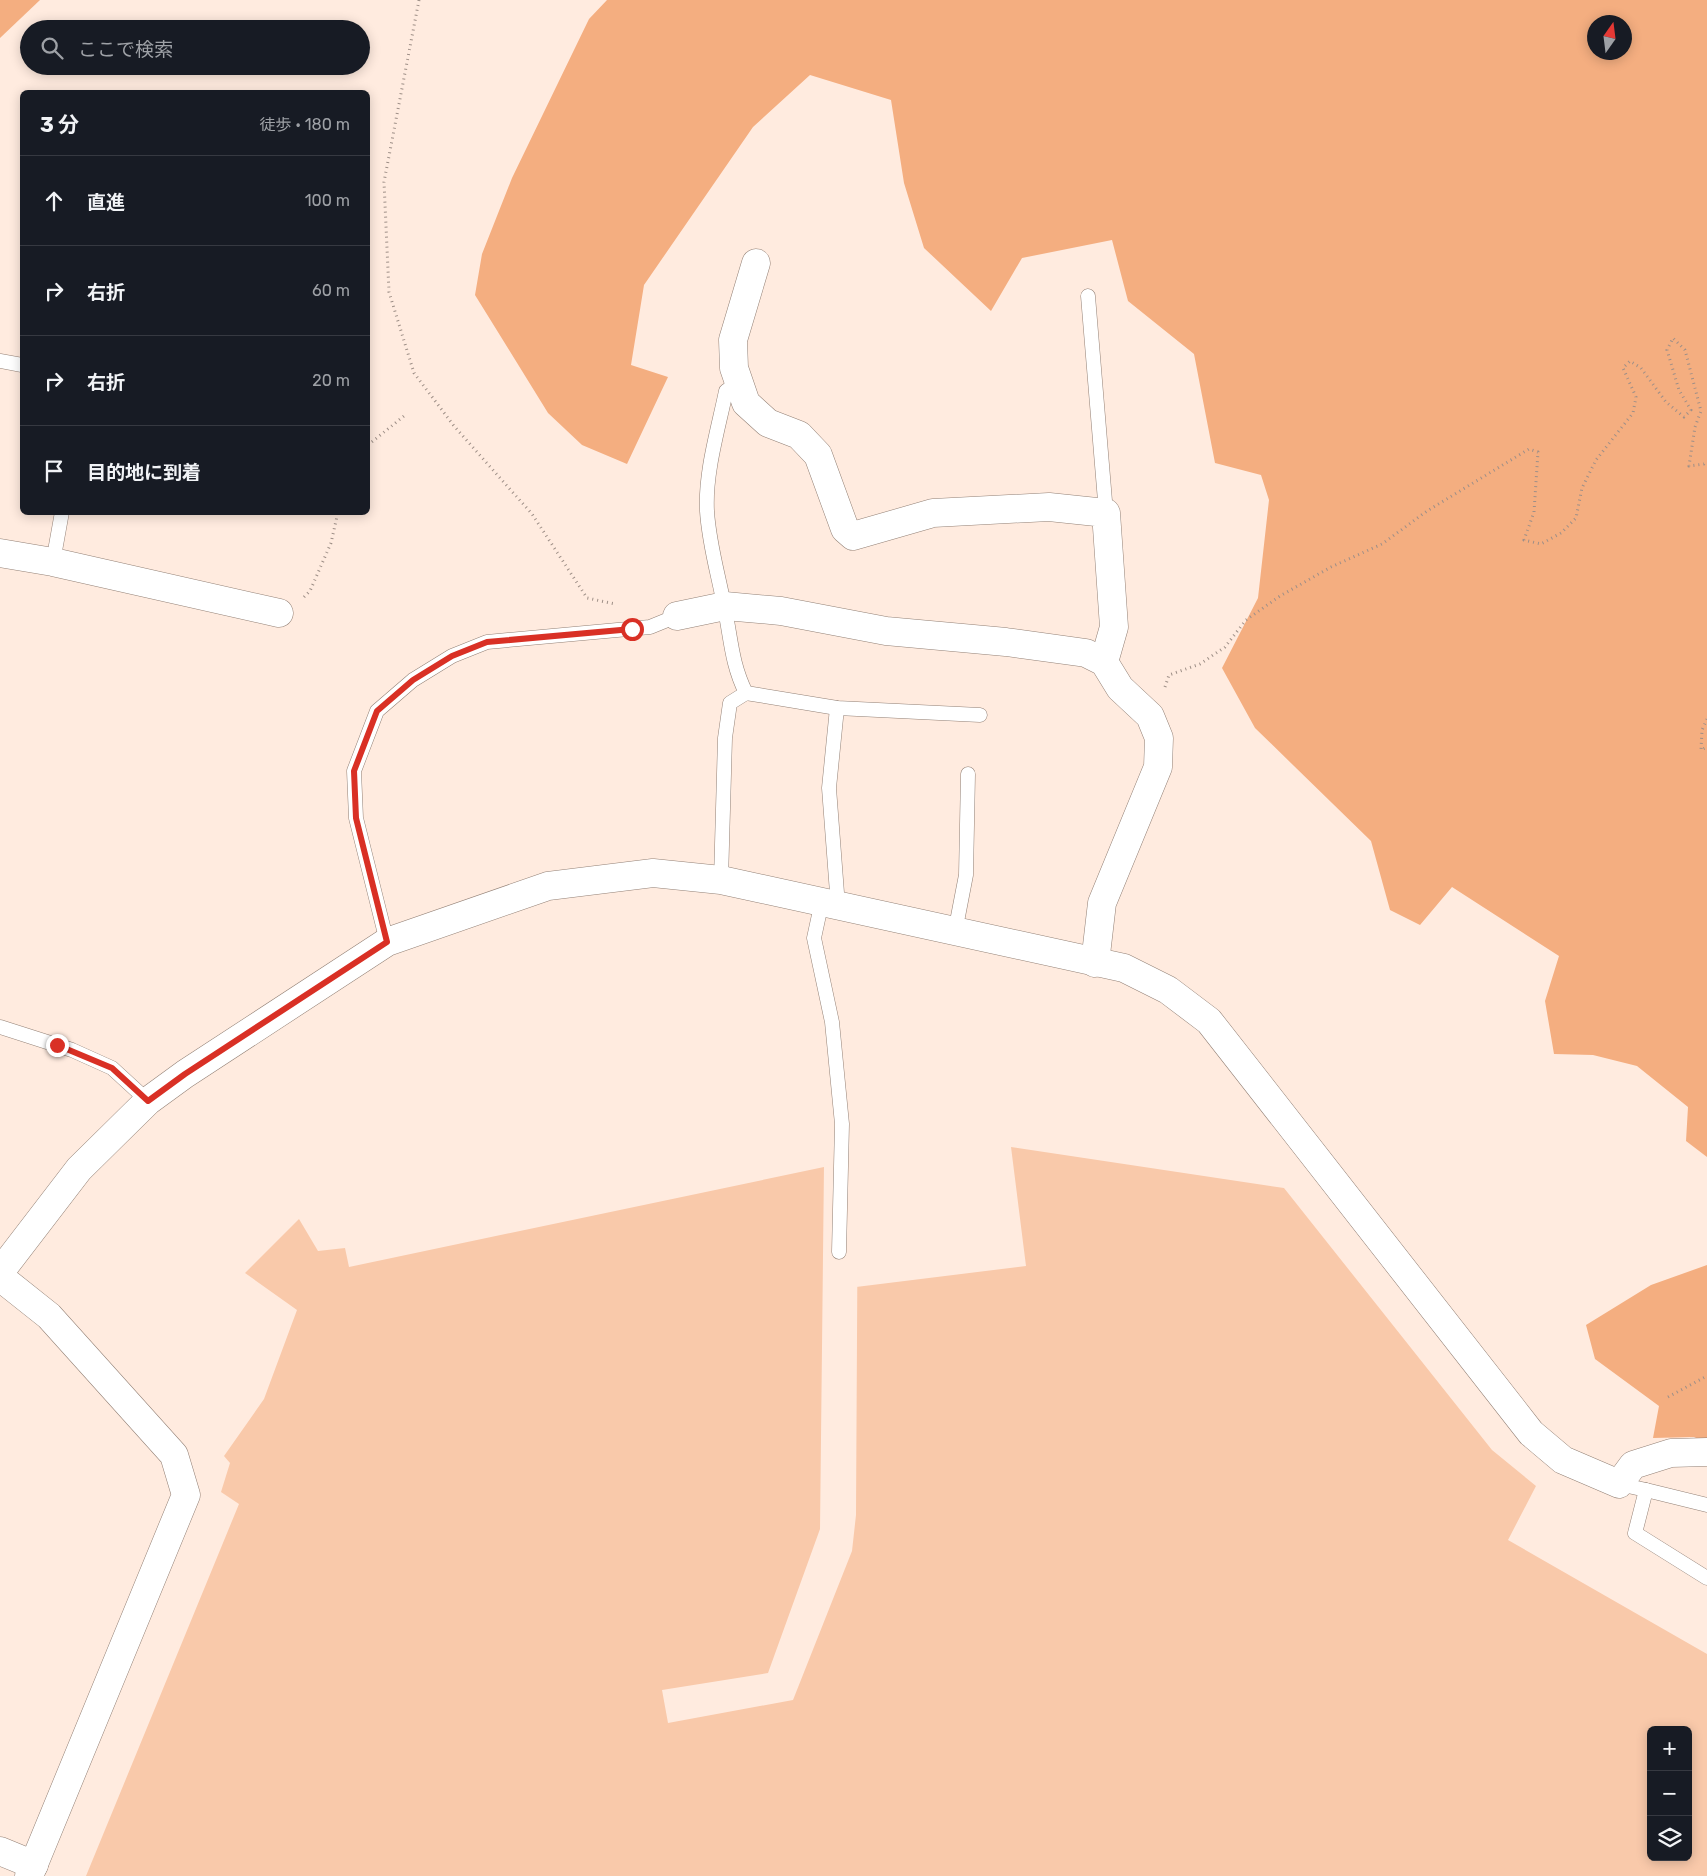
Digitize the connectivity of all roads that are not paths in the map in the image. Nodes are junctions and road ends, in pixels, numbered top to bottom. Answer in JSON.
{"nodes":[{"id":1,"x":756,"y":263,"type":"dead end"},
{"id":2,"x":1088,"y":296,"type":"dead end"},
{"id":3,"x":0,"y":360,"type":"edge"},
{"id":4,"x":20,"y":365,"type":"edge"},
{"id":5,"x":739,"y":382,"type":"junction"},
{"id":6,"x":1106,"y":513,"type":"junction"},
{"id":7,"x":61,"y":515,"type":"edge"},
{"id":8,"x":0,"y":553,"type":"edge"},
{"id":9,"x":53,"y":562,"type":"junction"},
{"id":10,"x":725,"y":606,"type":"junction"},
{"id":11,"x":280,"y":613,"type":"road end"},
{"id":12,"x":677,"y":616,"type":"joint"},
{"id":13,"x":1104,"y":662,"type":"junction"},
{"id":14,"x":746,"y":693,"type":"junction"},
{"id":15,"x":837,"y":708,"type":"junction"},
{"id":16,"x":980,"y":715,"type":"dead end"},
{"id":17,"x":968,"y":774,"type":"dead end"},
{"id":18,"x":721,"y":880,"type":"junction"},
{"id":19,"x":830,"y":904,"type":"junction"},
{"id":20,"x":955,"y":932,"type":"junction"},
{"id":21,"x":387,"y":942,"type":"junction"},
{"id":22,"x":1095,"y":963,"type":"junction"},
{"id":23,"x":0,"y":1027,"type":"edge"},
{"id":24,"x":148,"y":1101,"type":"junction"},
{"id":25,"x":839,"y":1252,"type":"dead end"},
{"id":26,"x":0,"y":1272,"type":"edge"},
{"id":27,"x":0,"y":1277,"type":"edge"},
{"id":28,"x":1707,"y":1452,"type":"edge"},
{"id":29,"x":1619,"y":1484,"type":"junction"},
{"id":30,"x":1646,"y":1490,"type":"junction"},
{"id":31,"x":1707,"y":1505,"type":"edge"},
{"id":32,"x":1707,"y":1578,"type":"edge"},
{"id":33,"x":0,"y":1851,"type":"edge"},
{"id":34,"x":32,"y":1871,"type":"edge"}],
"edges":[{"from":1,"to":5,"type":"street"},
{"from":2,"to":6,"type":"lane"},
{"from":3,"to":4,"type":"lane"},
{"from":5,"to":6,"type":"street"},
{"from":5,"to":10,"type":"lane"},
{"from":6,"to":13,"type":"street"},
{"from":7,"to":9,"type":"lane"},
{"from":8,"to":9,"type":"street"},
{"from":9,"to":11,"type":"street"},
{"from":10,"to":12,"type":"street"},
{"from":10,"to":13,"type":"street"},
{"from":10,"to":14,"type":"lane"},
{"from":12,"to":21,"type":"lane"},
{"from":13,"to":22,"type":"street"},
{"from":14,"to":15,"type":"lane"},
{"from":14,"to":18,"type":"lane"},
{"from":15,"to":16,"type":"lane"},
{"from":15,"to":19,"type":"lane"},
{"from":17,"to":20,"type":"lane"},
{"from":18,"to":19,"type":"street"},
{"from":18,"to":21,"type":"street"},
{"from":19,"to":20,"type":"street"},
{"from":19,"to":25,"type":"lane"},
{"from":20,"to":22,"type":"street"},
{"from":21,"to":24,"type":"street"},
{"from":22,"to":29,"type":"street"},
{"from":23,"to":24,"type":"lane"},
{"from":24,"to":26,"type":"street"},
{"from":27,"to":34,"type":"street"},
{"from":28,"to":29,"type":"street"},
{"from":29,"to":30,"type":"lane"},
{"from":30,"to":31,"type":"lane"},
{"from":30,"to":32,"type":"lane"},
{"from":33,"to":34,"type":"street"}]}
